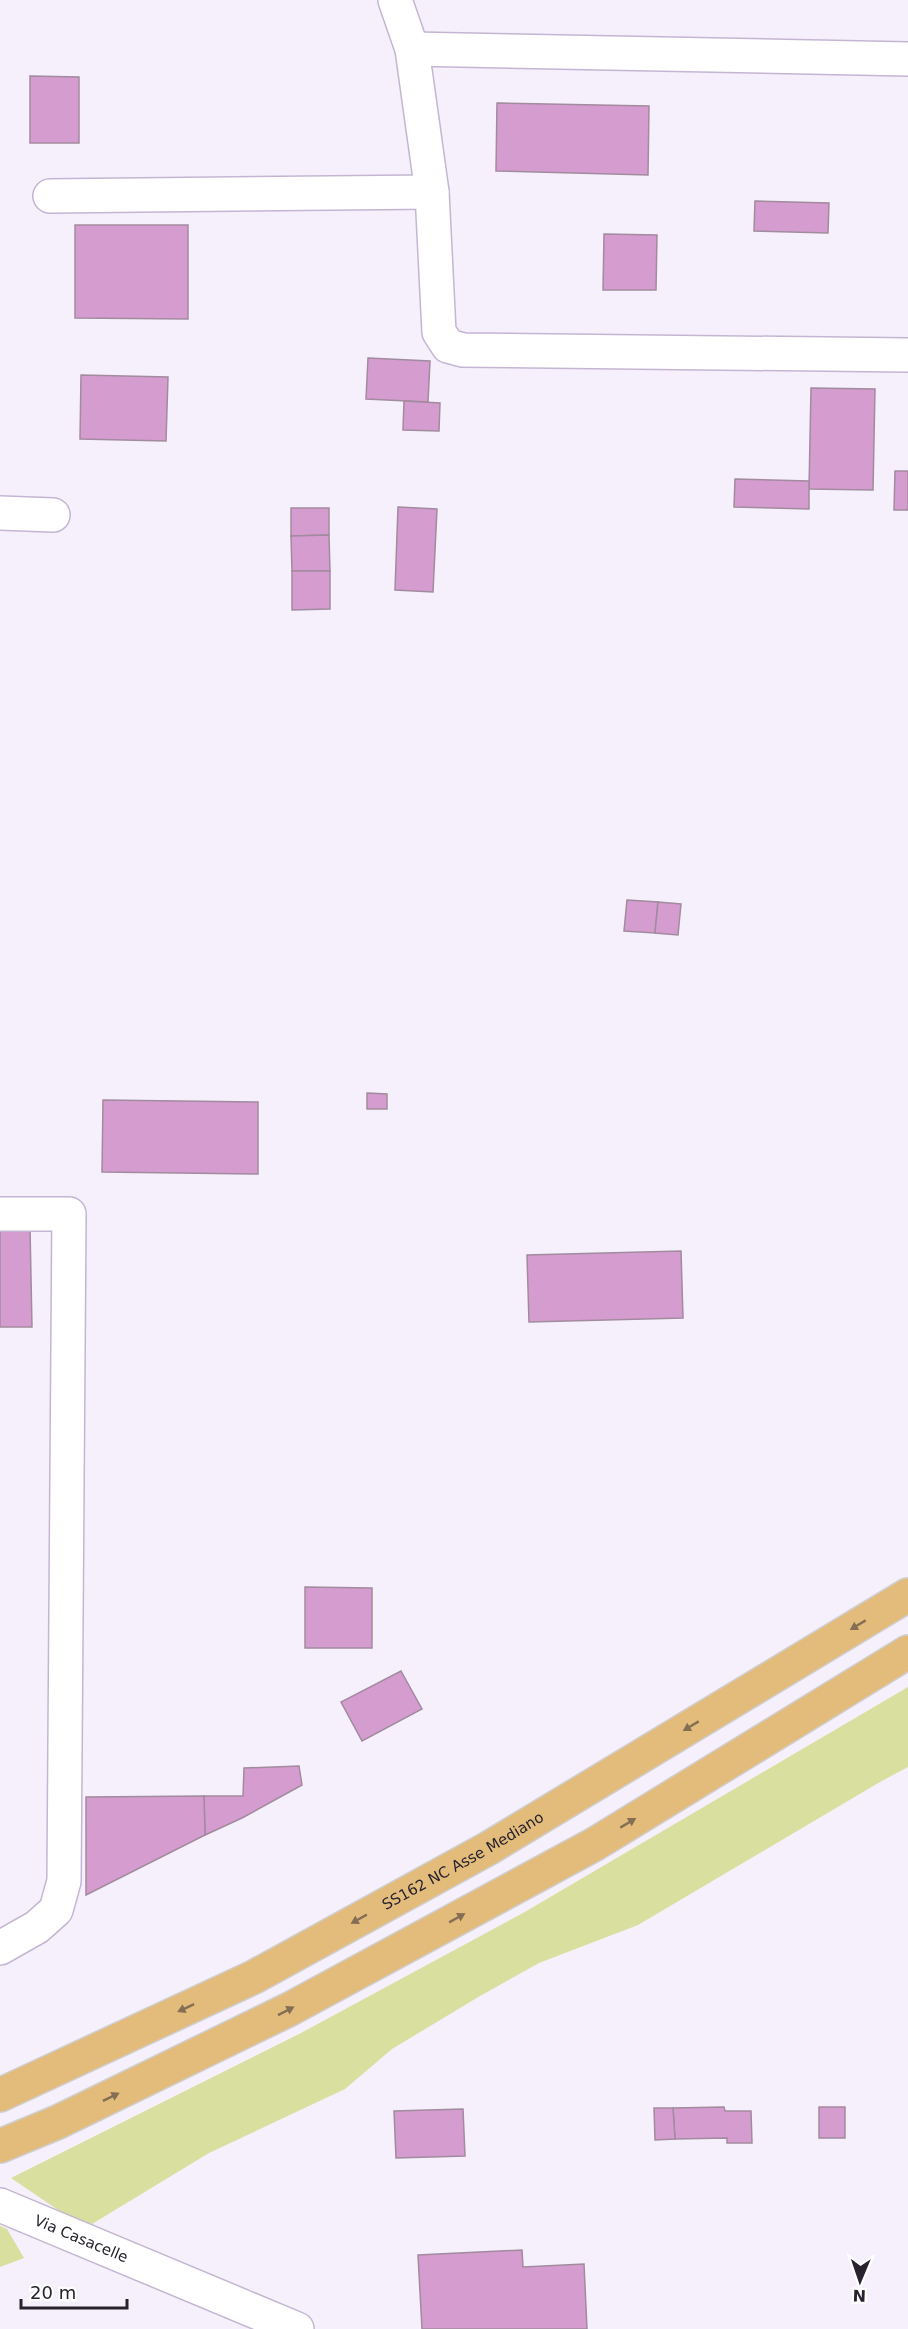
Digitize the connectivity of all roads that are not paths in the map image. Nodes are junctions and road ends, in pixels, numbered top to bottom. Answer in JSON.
{"nodes":[{"id":1,"x":395,"y":0,"type":"edge"},
{"id":2,"x":412,"y":49,"type":"junction"},
{"id":3,"x":908,"y":59,"type":"edge"},
{"id":4,"x":432,"y":192,"type":"junction"},
{"id":5,"x":50,"y":195,"type":"dead end"},
{"id":6,"x":908,"y":355,"type":"edge"},
{"id":7,"x":0,"y":513,"type":"edge"},
{"id":8,"x":53,"y":515,"type":"dead end"},
{"id":9,"x":0,"y":1214,"type":"edge"},
{"id":10,"x":908,"y":1595,"type":"edge"},
{"id":11,"x":908,"y":1652,"type":"edge"},
{"id":12,"x":0,"y":1948,"type":"edge"},
{"id":13,"x":0,"y":2095,"type":"edge"},
{"id":14,"x":0,"y":2146,"type":"edge"},
{"id":15,"x":0,"y":2205,"type":"edge"},
{"id":16,"x":297,"y":2329,"type":"edge"}],
"edges":[{"from":1,"to":2,"type":"street"},
{"from":2,"to":3,"type":"street"},
{"from":2,"to":4,"type":"street"},
{"from":4,"to":5,"type":"street"},
{"from":4,"to":6,"type":"street"},
{"from":7,"to":8,"type":"street"},
{"from":9,"to":12,"type":"street"},
{"from":10,"to":13,"type":"highway","name":"SS162 NC Asse Mediano","one_way":true},
{"from":14,"to":11,"type":"highway","one_way":true},
{"from":15,"to":16,"type":"street","name":"Via Casacelle"}]}
